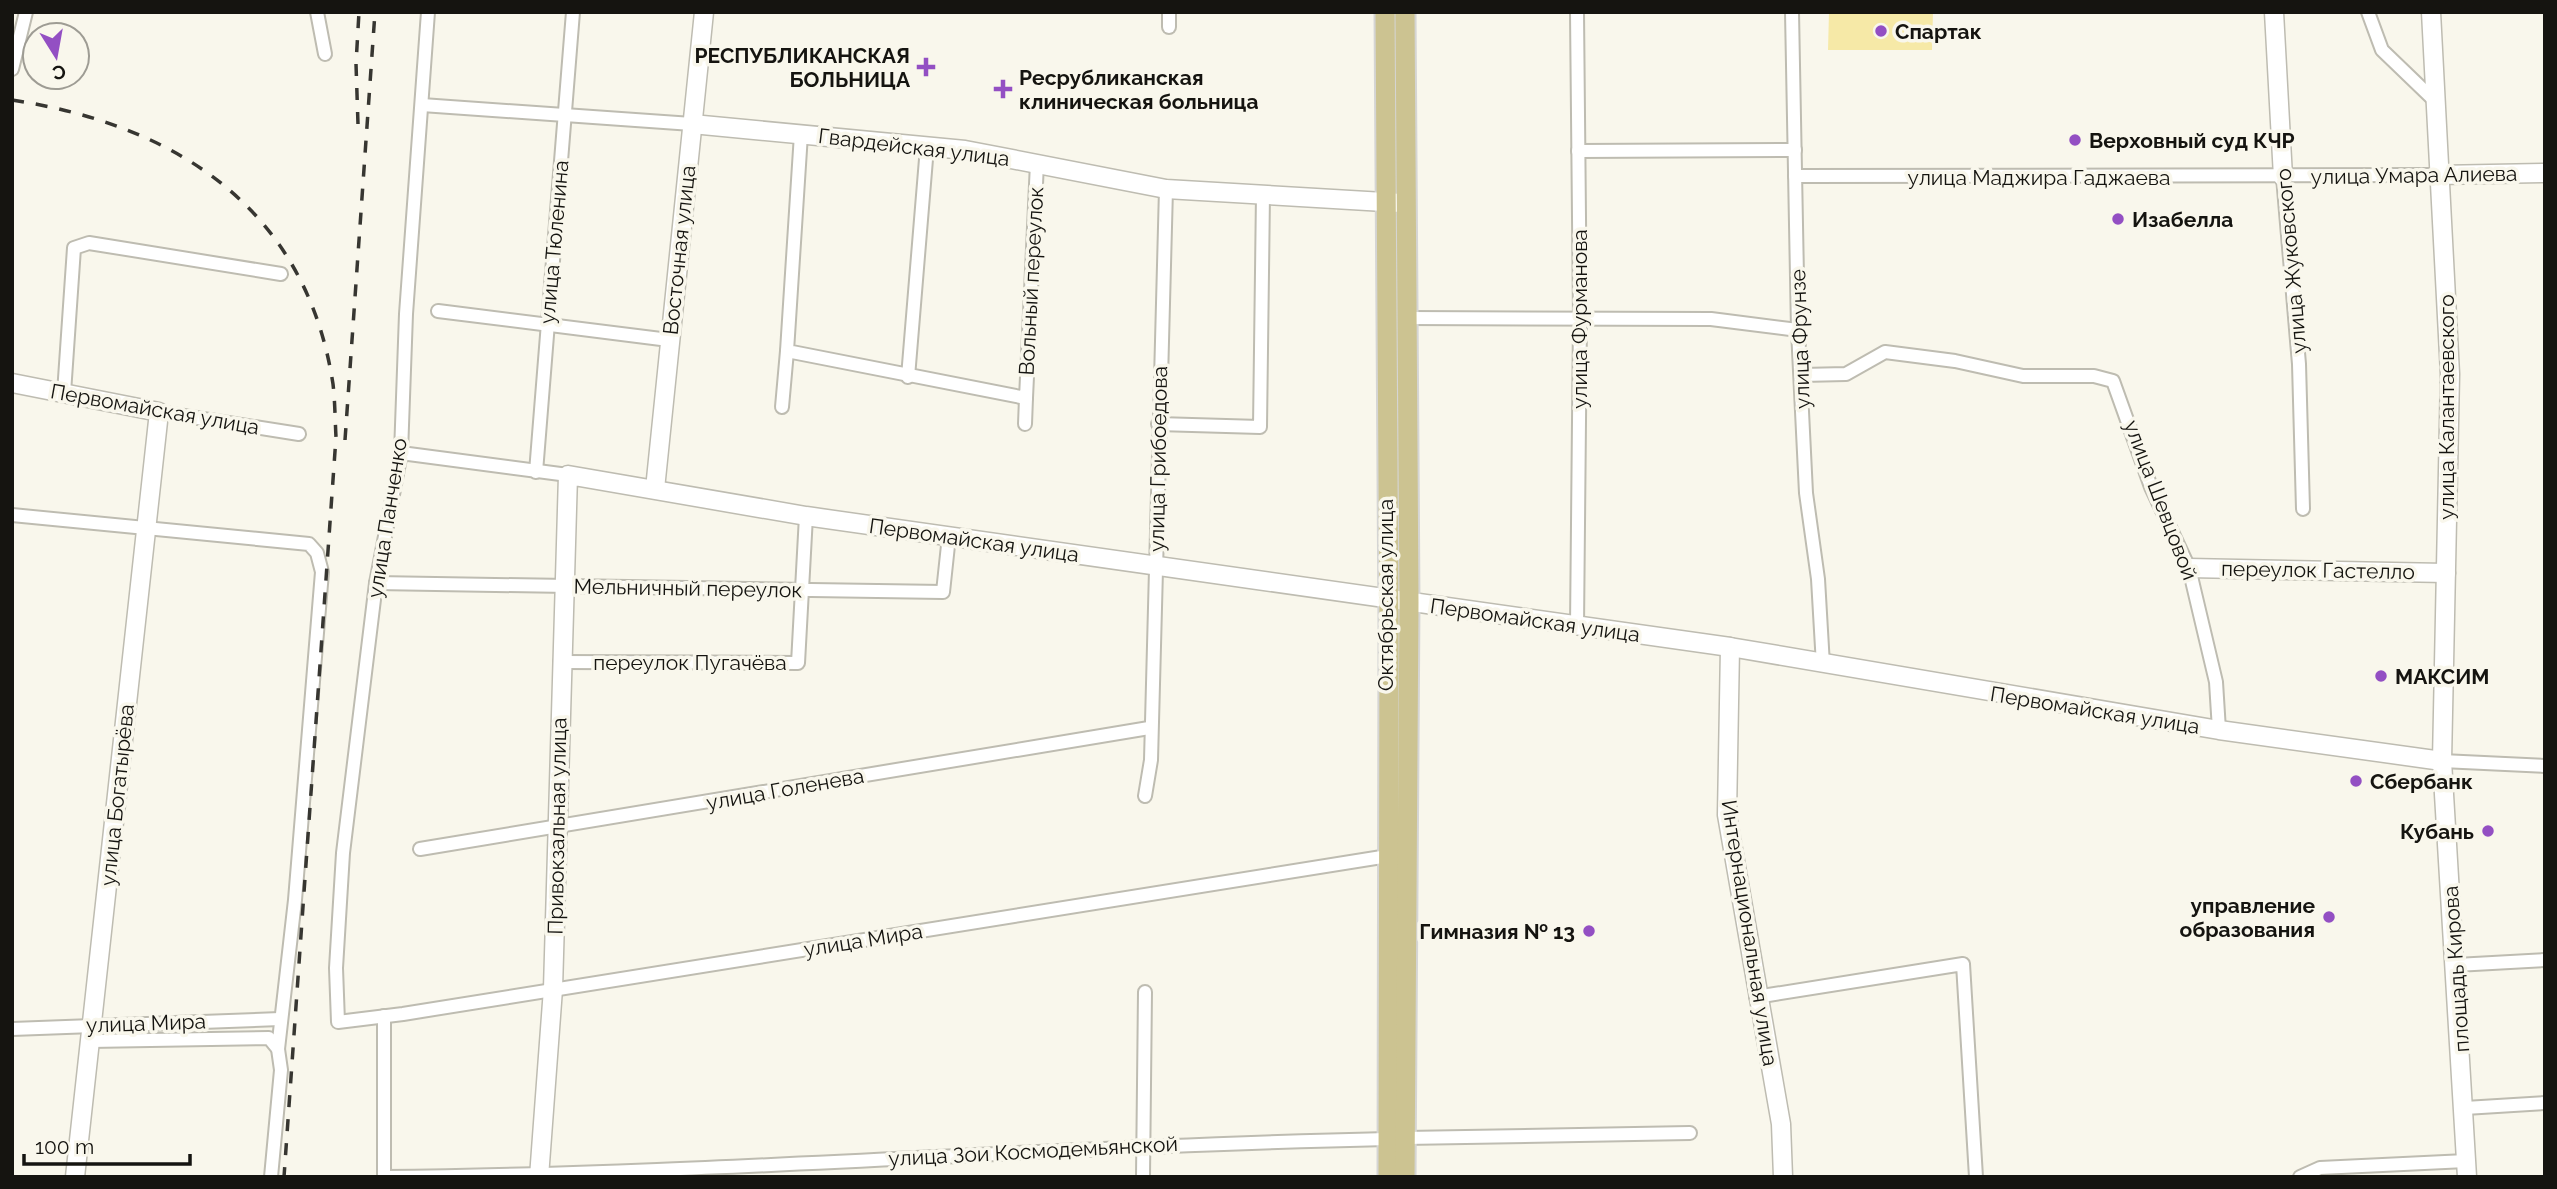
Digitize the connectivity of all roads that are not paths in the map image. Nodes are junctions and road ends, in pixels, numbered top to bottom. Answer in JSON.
{"nodes":[{"id":1,"x":26,"y":12,"type":"edge"},
{"id":2,"x":317,"y":12,"type":"edge"},
{"id":3,"x":428,"y":12,"type":"edge"},
{"id":4,"x":573,"y":12,"type":"edge"},
{"id":5,"x":704,"y":12,"type":"edge"},
{"id":6,"x":1169,"y":12,"type":"edge"},
{"id":7,"x":1385,"y":12,"type":"edge"},
{"id":8,"x":1405,"y":12,"type":"edge"},
{"id":9,"x":1577,"y":12,"type":"edge"},
{"id":10,"x":1792,"y":12,"type":"edge"},
{"id":11,"x":2274,"y":12,"type":"edge"},
{"id":12,"x":2368,"y":12,"type":"edge"},
{"id":13,"x":2431,"y":12,"type":"edge"},
{"id":14,"x":1169,"y":27,"type":"dead end"},
{"id":15,"x":325,"y":54,"type":"dead end"},
{"id":16,"x":13,"y":69,"type":"edge"},
{"id":17,"x":2435,"y":101,"type":"junction"},
{"id":18,"x":422,"y":105,"type":"junction"},
{"id":19,"x":566,"y":113,"type":"junction"},
{"id":20,"x":692,"y":124,"type":"junction"},
{"id":21,"x":801,"y":134,"type":"junction"},
{"id":22,"x":927,"y":147,"type":"junction"},
{"id":23,"x":1795,"y":150,"type":"junction"},
{"id":24,"x":1578,"y":151,"type":"junction"},
{"id":25,"x":1037,"y":163,"type":"junction"},
{"id":26,"x":2545,"y":173,"type":"edge"},
{"id":27,"x":2438,"y":175,"type":"junction"},
{"id":28,"x":1795,"y":176,"type":"junction"},
{"id":29,"x":2283,"y":177,"type":"junction"},
{"id":30,"x":1166,"y":189,"type":"junction"},
{"id":31,"x":1263,"y":194,"type":"junction"},
{"id":32,"x":1395,"y":203,"type":"junction"},
{"id":33,"x":281,"y":274,"type":"dead end"},
{"id":34,"x":438,"y":311,"type":"dead end"},
{"id":35,"x":1406,"y":318,"type":"junction"},
{"id":36,"x":1580,"y":318,"type":"junction"},
{"id":37,"x":547,"y":327,"type":"junction"},
{"id":38,"x":1798,"y":330,"type":"junction"},
{"id":39,"x":669,"y":340,"type":"junction"},
{"id":40,"x":787,"y":351,"type":"junction"},
{"id":41,"x":1802,"y":375,"type":"junction"},
{"id":42,"x":908,"y":377,"type":"junction"},
{"id":43,"x":12,"y":383,"type":"edge"},
{"id":44,"x":64,"y":393,"type":"junction"},
{"id":45,"x":1026,"y":398,"type":"junction"},
{"id":46,"x":782,"y":407,"type":"dead end"},
{"id":47,"x":159,"y":412,"type":"junction"},
{"id":48,"x":1158,"y":424,"type":"junction"},
{"id":49,"x":1025,"y":425,"type":"dead end"},
{"id":50,"x":299,"y":434,"type":"dead end"},
{"id":51,"x":401,"y":453,"type":"junction"},
{"id":52,"x":536,"y":471,"type":"junction"},
{"id":53,"x":568,"y":475,"type":"junction"},
{"id":54,"x":655,"y":489,"type":"junction"},
{"id":55,"x":2304,"y":509,"type":"dead end"},
{"id":56,"x":12,"y":514,"type":"edge"},
{"id":57,"x":806,"y":516,"type":"junction"},
{"id":58,"x":146,"y":528,"type":"junction"},
{"id":59,"x":949,"y":536,"type":"junction"},
{"id":60,"x":1156,"y":566,"type":"junction"},
{"id":61,"x":2189,"y":568,"type":"junction"},
{"id":62,"x":2446,"y":573,"type":"junction"},
{"id":63,"x":376,"y":583,"type":"junction"},
{"id":64,"x":563,"y":586,"type":"junction"},
{"id":65,"x":802,"y":590,"type":"junction"},
{"id":66,"x":1389,"y":598,"type":"junction"},
{"id":67,"x":1409,"y":602,"type":"junction"},
{"id":68,"x":1577,"y":626,"type":"junction"},
{"id":69,"x":1730,"y":647,"type":"junction"},
{"id":70,"x":560,"y":662,"type":"junction"},
{"id":71,"x":1824,"y":665,"type":"junction"},
{"id":72,"x":1149,"y":728,"type":"junction"},
{"id":73,"x":2219,"y":730,"type":"junction"},
{"id":74,"x":2442,"y":761,"type":"junction"},
{"id":75,"x":2545,"y":766,"type":"edge"},
{"id":76,"x":1145,"y":796,"type":"dead end"},
{"id":77,"x":558,"y":828,"type":"junction"},
{"id":78,"x":420,"y":849,"type":"dead end"},
{"id":79,"x":1388,"y":856,"type":"junction"},
{"id":80,"x":2545,"y":960,"type":"edge"},
{"id":81,"x":2456,"y":965,"type":"junction"},
{"id":82,"x":553,"y":989,"type":"junction"},
{"id":83,"x":1145,"y":992,"type":"dead end"},
{"id":84,"x":1756,"y":997,"type":"junction"},
{"id":85,"x":384,"y":1016,"type":"junction"},
{"id":86,"x":280,"y":1019,"type":"junction"},
{"id":87,"x":338,"y":1022,"type":"joint"},
{"id":88,"x":12,"y":1029,"type":"edge"},
{"id":89,"x":91,"y":1033,"type":"junction"},
{"id":90,"x":278,"y":1049,"type":"junction"},
{"id":91,"x":2545,"y":1103,"type":"edge"},
{"id":92,"x":2465,"y":1108,"type":"junction"},
{"id":93,"x":1690,"y":1133,"type":"dead end"},
{"id":94,"x":1396,"y":1138,"type":"junction"},
{"id":95,"x":1143,"y":1145,"type":"junction"},
{"id":96,"x":2467,"y":1169,"type":"edge"},
{"id":97,"x":636,"y":1174,"type":"edge"},
{"id":98,"x":539,"y":1176,"type":"edge"},
{"id":99,"x":75,"y":1177,"type":"edge"},
{"id":100,"x":271,"y":1177,"type":"edge"},
{"id":101,"x":384,"y":1177,"type":"edge"},
{"id":102,"x":1143,"y":1177,"type":"edge"},
{"id":103,"x":1388,"y":1177,"type":"edge"},
{"id":104,"x":1405,"y":1177,"type":"edge"},
{"id":105,"x":1783,"y":1177,"type":"edge"},
{"id":106,"x":1976,"y":1177,"type":"edge"},
{"id":107,"x":2300,"y":1177,"type":"edge"}],
"edges":[{"from":1,"to":16,"type":"street"},
{"from":2,"to":15,"type":"street"},
{"from":3,"to":18,"type":"street","name":"улица Панченко"},
{"from":4,"to":19,"type":"street","name":"улица Тюленина"},
{"from":5,"to":20,"type":"street","name":"Восточная улица"},
{"from":6,"to":14,"type":"street"},
{"from":7,"to":32,"type":"main road","name":"Октябрьская улица"},
{"from":8,"to":32,"type":"main road","name":"Октябрьская улица"},
{"from":9,"to":24,"type":"street","name":"улица Фурманова"},
{"from":10,"to":23,"type":"street","name":"улица Фрунзе"},
{"from":11,"to":29,"type":"street","name":"улица Жуковского"},
{"from":12,"to":17,"type":"street"},
{"from":13,"to":17,"type":"street","name":"улица Калантаевского"},
{"from":17,"to":27,"type":"street","name":"улица Калантаевского"},
{"from":18,"to":19,"type":"street","name":"Гвардейская улица"},
{"from":18,"to":51,"type":"street","name":"улица Панченко"},
{"from":19,"to":20,"type":"street","name":"Гвардейская улица"},
{"from":19,"to":37,"type":"street","name":"улица Тюленина"},
{"from":20,"to":21,"type":"street","name":"Гвардейская улица"},
{"from":20,"to":39,"type":"street","name":"Восточная улица"},
{"from":21,"to":22,"type":"street","name":"Гвардейская улица"},
{"from":21,"to":40,"type":"street"},
{"from":22,"to":25,"type":"street","name":"Гвардейская улица"},
{"from":22,"to":42,"type":"street"},
{"from":23,"to":24,"type":"street"},
{"from":23,"to":28,"type":"street","name":"улица Фрунзе"},
{"from":24,"to":36,"type":"street","name":"улица Фурманова"},
{"from":25,"to":30,"type":"street","name":"Гвардейская улица"},
{"from":25,"to":45,"type":"street","name":"Вольный переулок"},
{"from":26,"to":27,"type":"street","name":"улица Умара Алиева"},
{"from":27,"to":29,"type":"street","name":"улица Умара Алиева"},
{"from":27,"to":62,"type":"street","name":"улица Калантаевского"},
{"from":28,"to":29,"type":"street","name":"улица Маджира Гаджаева"},
{"from":28,"to":38,"type":"street","name":"улица Фрунзе"},
{"from":29,"to":55,"type":"street","name":"улица Жуковского"},
{"from":30,"to":31,"type":"street","name":"Гвардейская улица"},
{"from":30,"to":48,"type":"street","name":"улица Грибоедова"},
{"from":31,"to":32,"type":"street","name":"Гвардейская улица"},
{"from":31,"to":48,"type":"street"},
{"from":32,"to":35,"type":"main road","name":"Октябрьская улица"},
{"from":32,"to":66,"type":"main road","name":"Октябрьская улица"},
{"from":33,"to":44,"type":"street"},
{"from":34,"to":37,"type":"street"},
{"from":35,"to":36,"type":"street"},
{"from":35,"to":67,"type":"main road","name":"Октябрьская улица"},
{"from":36,"to":38,"type":"street"},
{"from":36,"to":68,"type":"street","name":"улица Фурманова"},
{"from":37,"to":39,"type":"street"},
{"from":37,"to":52,"type":"street","name":"улица Тюленина"},
{"from":38,"to":41,"type":"street","name":"улица Фрунзе"},
{"from":39,"to":54,"type":"street","name":"Восточная улица"},
{"from":40,"to":42,"type":"street","name":"Вольный переулок"},
{"from":40,"to":46,"type":"street"},
{"from":41,"to":61,"type":"street","name":"улица Шевцовой"},
{"from":41,"to":71,"type":"street","name":"улица Фрунзе"},
{"from":42,"to":45,"type":"street","name":"Вольный переулок"},
{"from":43,"to":44,"type":"street","name":"Первомайская улица"},
{"from":44,"to":47,"type":"street","name":"Первомайская улица"},
{"from":45,"to":49,"type":"street","name":"Вольный переулок"},
{"from":47,"to":50,"type":"street","name":"Первомайская улица"},
{"from":47,"to":58,"type":"street","name":"улица Богатырёва"},
{"from":48,"to":60,"type":"street","name":"улица Грибоедова"},
{"from":51,"to":52,"type":"street","name":"Первомайская улица"},
{"from":51,"to":63,"type":"street","name":"улица Панченко"},
{"from":52,"to":53,"type":"street","name":"Первомайская улица"},
{"from":53,"to":54,"type":"street","name":"Первомайская улица"},
{"from":53,"to":64,"type":"street","name":"Привокзальная улица"},
{"from":54,"to":57,"type":"street","name":"Первомайская улица"},
{"from":56,"to":58,"type":"street"},
{"from":57,"to":59,"type":"street","name":"Первомайская улица"},
{"from":57,"to":65,"type":"street","name":"переулок Пугачёва"},
{"from":58,"to":86,"type":"street"},
{"from":58,"to":89,"type":"street","name":"улица Богатырёва"},
{"from":59,"to":60,"type":"street","name":"Первомайская улица"},
{"from":59,"to":65,"type":"street","name":"Мельничный переулок"},
{"from":60,"to":66,"type":"street","name":"Первомайская улица"},
{"from":60,"to":72,"type":"street","name":"улица Грибоедова"},
{"from":61,"to":62,"type":"street","name":"переулок Гастелло"},
{"from":61,"to":73,"type":"street","name":"улица Шевцовой"},
{"from":62,"to":74,"type":"street","name":"улица Калантаевского"},
{"from":63,"to":64,"type":"street","name":"Мельничный переулок"},
{"from":63,"to":87,"type":"street","name":"улица Панченко"},
{"from":64,"to":65,"type":"street","name":"Мельничный переулок"},
{"from":64,"to":70,"type":"street","name":"Привокзальная улица"},
{"from":65,"to":70,"type":"street","name":"переулок Пугачёва"},
{"from":66,"to":67,"type":"street","name":"Первомайская улица"},
{"from":66,"to":79,"type":"main road","name":"Октябрьская улица"},
{"from":67,"to":68,"type":"street","name":"Первомайская улица"},
{"from":67,"to":94,"type":"main road","name":"Октябрьская улица"},
{"from":68,"to":69,"type":"street","name":"Первомайская улица"},
{"from":69,"to":71,"type":"street","name":"Первомайская улица"},
{"from":69,"to":84,"type":"street","name":"Интернациональная улица"},
{"from":70,"to":77,"type":"street","name":"Привокзальная улица"},
{"from":71,"to":73,"type":"street","name":"Первомайская улица"},
{"from":72,"to":76,"type":"street","name":"улица Грибоедова"},
{"from":72,"to":77,"type":"street","name":"улица Голенева"},
{"from":73,"to":74,"type":"street","name":"Первомайская улица"},
{"from":74,"to":75,"type":"street","name":"Первомайская улица"},
{"from":74,"to":81,"type":"street","name":"площадь Кирова"},
{"from":77,"to":78,"type":"street","name":"улица Голенева"},
{"from":77,"to":82,"type":"street","name":"Привокзальная улица"},
{"from":79,"to":82,"type":"street","name":"улица Мира"},
{"from":79,"to":94,"type":"main road","name":"Октябрьская улица"},
{"from":80,"to":81,"type":"street"},
{"from":81,"to":92,"type":"street","name":"площадь Кирова"},
{"from":82,"to":85,"type":"street","name":"улица Мира"},
{"from":82,"to":98,"type":"street","name":"Привокзальная улица"},
{"from":83,"to":95,"type":"street"},
{"from":84,"to":105,"type":"street","name":"Интернациональная улица"},
{"from":84,"to":106,"type":"street"},
{"from":85,"to":87,"type":"street","name":"улица Мира"},
{"from":85,"to":101,"type":"street"},
{"from":86,"to":89,"type":"street","name":"улица Мира"},
{"from":86,"to":90,"type":"street"},
{"from":88,"to":89,"type":"street","name":"улица Мира"},
{"from":89,"to":90,"type":"street"},
{"from":89,"to":99,"type":"street","name":"улица Богатырёва"},
{"from":90,"to":100,"type":"street"},
{"from":91,"to":92,"type":"street"},
{"from":92,"to":96,"type":"street","name":"площадь Кирова"},
{"from":93,"to":94,"type":"street","name":"улица Зои Космодемьянской"},
{"from":94,"to":95,"type":"street","name":"улица Зои Космодемьянской"},
{"from":94,"to":103,"type":"main road","name":"Октябрьская улица"},
{"from":94,"to":104,"type":"main road","name":"Октябрьская улица"},
{"from":95,"to":97,"type":"street","name":"улица Зои Космодемьянской"},
{"from":95,"to":102,"type":"street"},
{"from":96,"to":107,"type":"street"},
{"from":97,"to":98,"type":"street","name":"улица Зои Космодемьянской"},
{"from":98,"to":101,"type":"street","name":"улица Зои Космодемьянской"}]}
